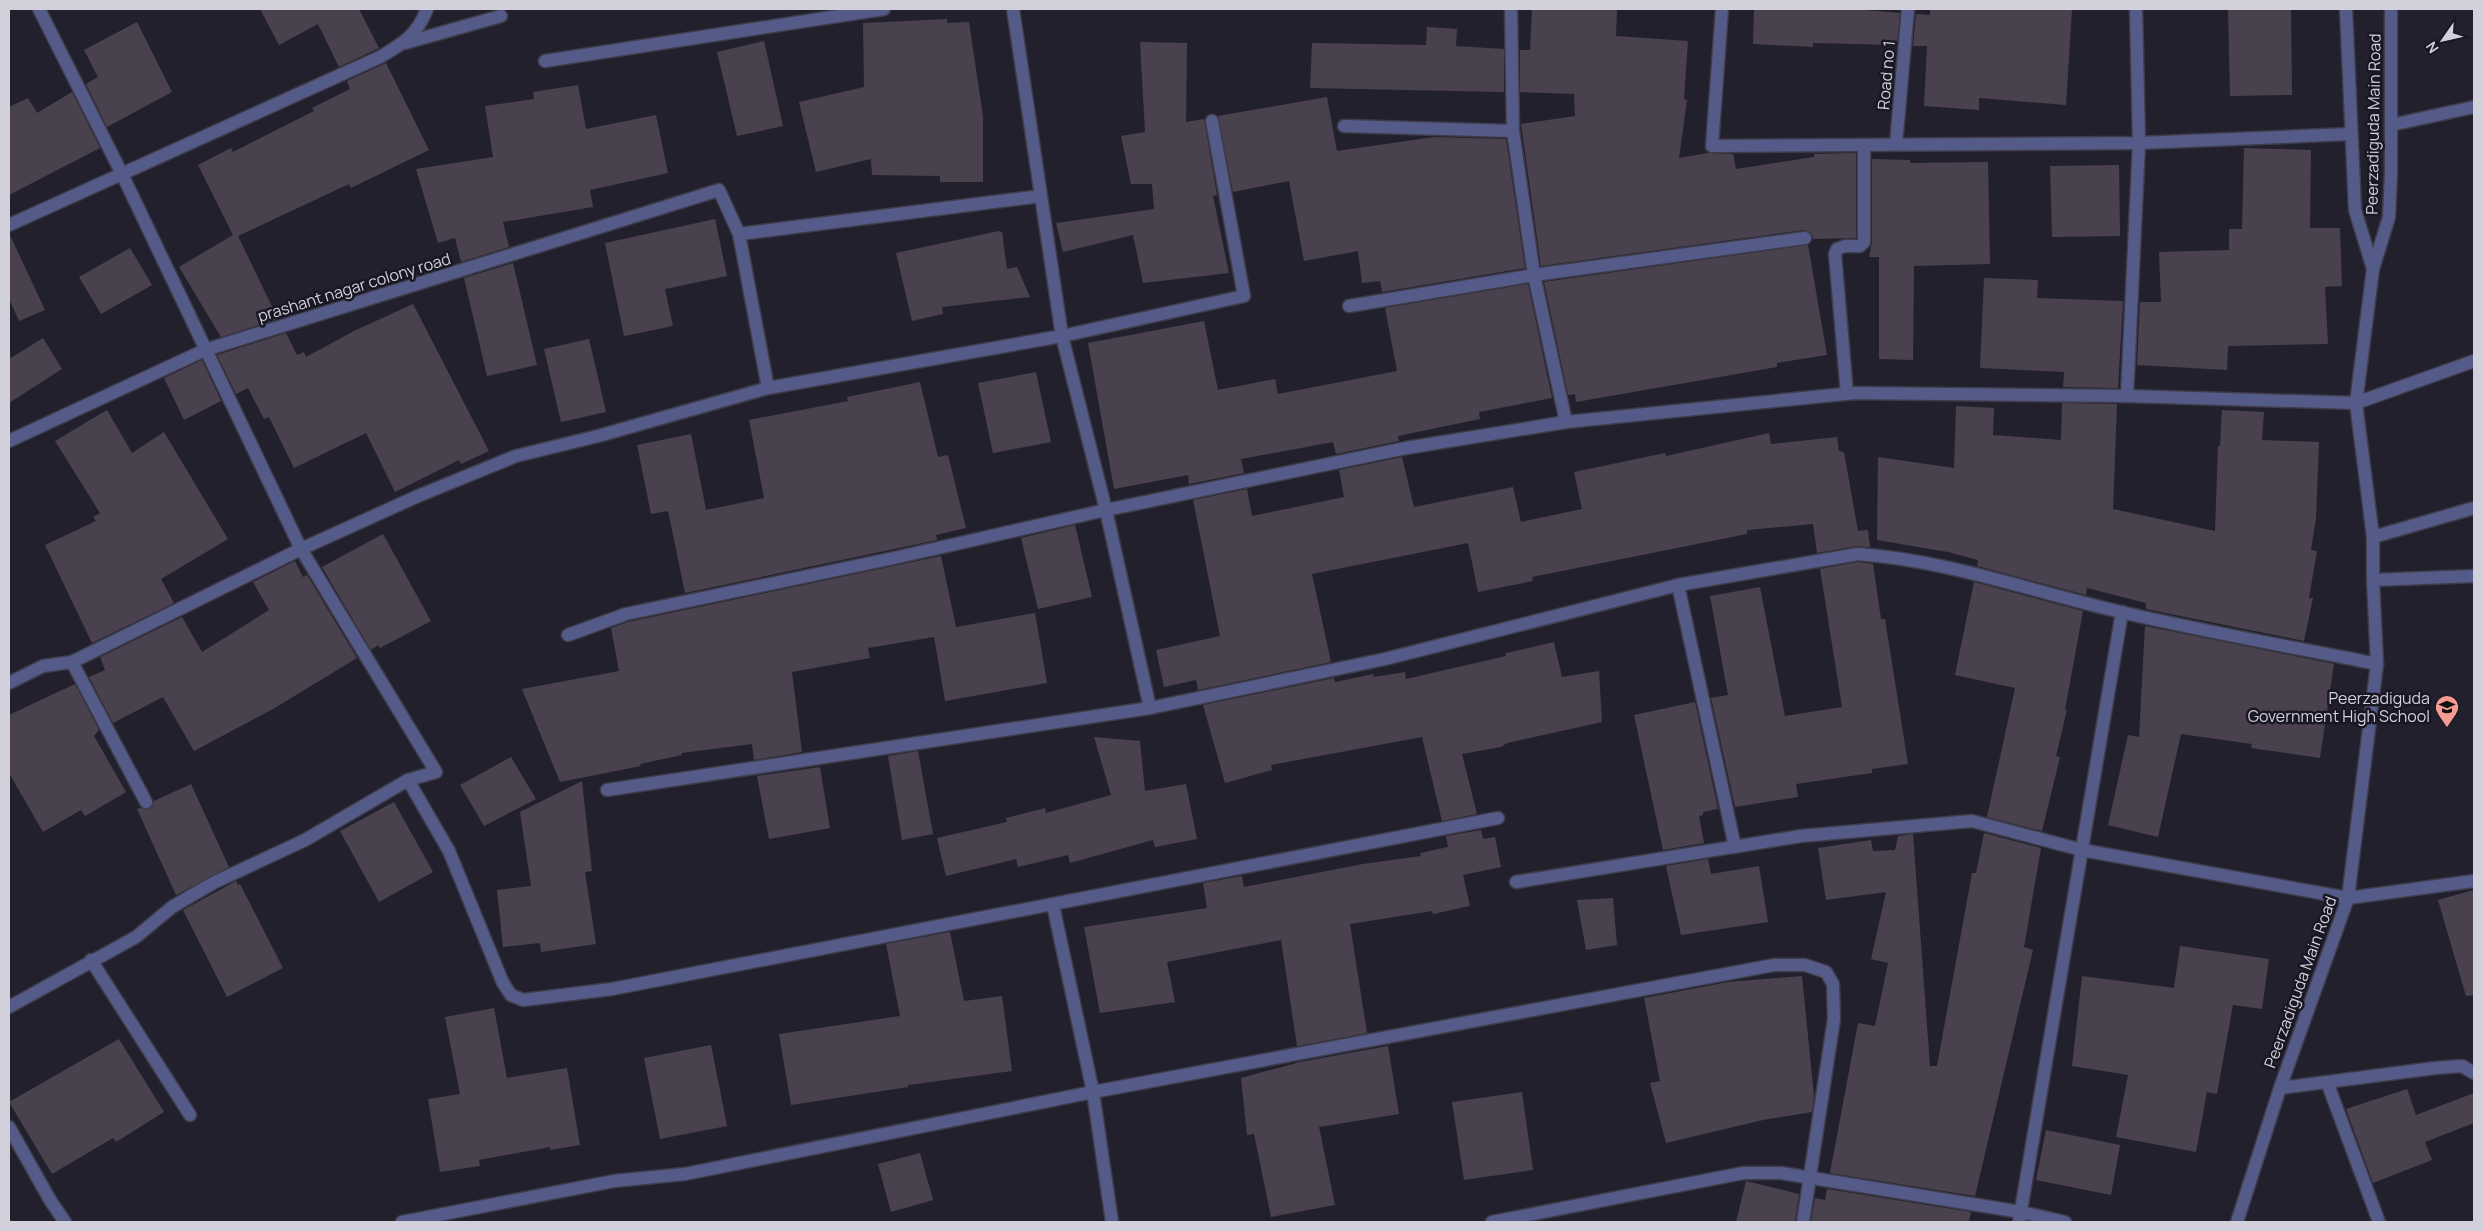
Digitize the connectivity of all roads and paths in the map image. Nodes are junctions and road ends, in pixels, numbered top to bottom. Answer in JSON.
{"nodes":[{"id":1,"x":39,"y":9,"type":"edge"},
{"id":2,"x":427,"y":9,"type":"edge"},
{"id":3,"x":884,"y":9,"type":"edge"},
{"id":4,"x":1013,"y":9,"type":"edge"},
{"id":5,"x":1511,"y":9,"type":"edge"},
{"id":6,"x":1722,"y":9,"type":"edge"},
{"id":7,"x":1908,"y":9,"type":"edge"},
{"id":8,"x":2136,"y":9,"type":"edge"},
{"id":9,"x":2346,"y":9,"type":"edge"},
{"id":10,"x":2391,"y":9,"type":"edge"},
{"id":11,"x":501,"y":16,"type":"dead end"},
{"id":12,"x":402,"y":44,"type":"junction"},
{"id":13,"x":545,"y":61,"type":"dead end"},
{"id":14,"x":2474,"y":107,"type":"edge"},
{"id":15,"x":1212,"y":121,"type":"dead end"},
{"id":16,"x":2391,"y":125,"type":"junction"},
{"id":17,"x":1344,"y":126,"type":"dead end"},
{"id":18,"x":1513,"y":131,"type":"junction"},
{"id":19,"x":2350,"y":134,"type":"junction"},
{"id":20,"x":2139,"y":143,"type":"junction"},
{"id":21,"x":1896,"y":144,"type":"junction"},
{"id":22,"x":1864,"y":145,"type":"junction"},
{"id":23,"x":122,"y":174,"type":"junction"},
{"id":24,"x":1041,"y":196,"type":"junction"},
{"id":25,"x":9,"y":225,"type":"edge"},
{"id":26,"x":739,"y":234,"type":"junction"},
{"id":27,"x":1805,"y":238,"type":"dead end"},
{"id":28,"x":2373,"y":269,"type":"junction"},
{"id":29,"x":1534,"y":275,"type":"junction"},
{"id":30,"x":1349,"y":306,"type":"dead end"},
{"id":31,"x":1062,"y":336,"type":"junction"},
{"id":32,"x":205,"y":350,"type":"junction"},
{"id":33,"x":2474,"y":360,"type":"edge"},
{"id":34,"x":768,"y":388,"type":"junction"},
{"id":35,"x":1847,"y":394,"type":"junction"},
{"id":36,"x":2127,"y":396,"type":"junction"},
{"id":37,"x":2356,"y":403,"type":"junction"},
{"id":38,"x":1566,"y":422,"type":"junction"},
{"id":39,"x":9,"y":441,"type":"edge"},
{"id":40,"x":2474,"y":508,"type":"edge"},
{"id":41,"x":1106,"y":510,"type":"junction"},
{"id":42,"x":2373,"y":537,"type":"junction"},
{"id":43,"x":300,"y":549,"type":"junction"},
{"id":44,"x":2474,"y":576,"type":"edge"},
{"id":45,"x":2373,"y":580,"type":"junction"},
{"id":46,"x":1678,"y":585,"type":"junction"},
{"id":47,"x":2122,"y":612,"type":"junction"},
{"id":48,"x":568,"y":635,"type":"dead end"},
{"id":49,"x":72,"y":662,"type":"junction"},
{"id":50,"x":2377,"y":664,"type":"junction"},
{"id":51,"x":9,"y":683,"type":"edge"},
{"id":52,"x":1150,"y":708,"type":"junction"},
{"id":53,"x":408,"y":780,"type":"junction"},
{"id":54,"x":607,"y":790,"type":"dead end"},
{"id":55,"x":146,"y":802,"type":"dead end"},
{"id":56,"x":1498,"y":818,"type":"dead end"},
{"id":57,"x":1735,"y":847,"type":"junction"},
{"id":58,"x":2082,"y":850,"type":"junction"},
{"id":59,"x":2474,"y":881,"type":"edge"},
{"id":60,"x":1516,"y":882,"type":"dead end"},
{"id":61,"x":2348,"y":898,"type":"junction"},
{"id":62,"x":1053,"y":905,"type":"junction"},
{"id":63,"x":91,"y":960,"type":"junction"},
{"id":64,"x":9,"y":1006,"type":"edge"},
{"id":65,"x":2474,"y":1073,"type":"edge"},
{"id":66,"x":2327,"y":1082,"type":"junction"},
{"id":67,"x":2280,"y":1088,"type":"junction"},
{"id":68,"x":1093,"y":1092,"type":"junction"},
{"id":69,"x":190,"y":1115,"type":"dead end"},
{"id":70,"x":9,"y":1127,"type":"edge"},
{"id":71,"x":1810,"y":1180,"type":"junction"},
{"id":72,"x":2020,"y":1217,"type":"edge"},
{"id":73,"x":65,"y":1222,"type":"edge"},
{"id":74,"x":402,"y":1222,"type":"edge"},
{"id":75,"x":1112,"y":1222,"type":"edge"},
{"id":76,"x":1492,"y":1222,"type":"edge"},
{"id":77,"x":1803,"y":1222,"type":"edge"},
{"id":78,"x":2065,"y":1222,"type":"edge"},
{"id":79,"x":2237,"y":1222,"type":"edge"},
{"id":80,"x":2379,"y":1222,"type":"edge"}],
"edges":[{"from":1,"to":23,"type":"street"},
{"from":2,"to":12,"type":"street"},
{"from":3,"to":13,"type":"street"},
{"from":4,"to":24,"type":"street"},
{"from":5,"to":18,"type":"street"},
{"from":6,"to":22,"type":"street"},
{"from":7,"to":21,"type":"street","name":"Road no 1"},
{"from":8,"to":20,"type":"street"},
{"from":9,"to":19,"type":"street","name":"Peerzadiguda Main Road"},
{"from":10,"to":16,"type":"street","name":"Peerzadiguda Main Road"},
{"from":11,"to":12,"type":"street"},
{"from":12,"to":23,"type":"street"},
{"from":14,"to":16,"type":"street"},
{"from":15,"to":31,"type":"street"},
{"from":16,"to":28,"type":"street","name":"Peerzadiguda Main Road"},
{"from":17,"to":18,"type":"street"},
{"from":18,"to":29,"type":"street"},
{"from":19,"to":20,"type":"street"},
{"from":19,"to":28,"type":"street","name":"Peerzadiguda Main Road"},
{"from":20,"to":21,"type":"street"},
{"from":20,"to":36,"type":"street"},
{"from":21,"to":22,"type":"street"},
{"from":22,"to":35,"type":"street"},
{"from":23,"to":25,"type":"street"},
{"from":23,"to":32,"type":"street"},
{"from":24,"to":26,"type":"street"},
{"from":24,"to":31,"type":"street"},
{"from":26,"to":32,"type":"street","name":"prashant nagar colony road"},
{"from":26,"to":34,"type":"street"},
{"from":27,"to":29,"type":"street"},
{"from":28,"to":37,"type":"street","name":"Peerzadiguda Main Road"},
{"from":29,"to":30,"type":"street"},
{"from":29,"to":38,"type":"street"},
{"from":31,"to":34,"type":"street"},
{"from":31,"to":41,"type":"street"},
{"from":32,"to":39,"type":"street","name":"prashant nagar colony road"},
{"from":32,"to":43,"type":"street"},
{"from":33,"to":37,"type":"street"},
{"from":34,"to":43,"type":"street"},
{"from":35,"to":36,"type":"street"},
{"from":35,"to":38,"type":"street"},
{"from":36,"to":37,"type":"street"},
{"from":37,"to":42,"type":"street","name":"Peerzadiguda Main Road"},
{"from":38,"to":41,"type":"street"},
{"from":40,"to":42,"type":"street"},
{"from":41,"to":48,"type":"street"},
{"from":41,"to":52,"type":"street"},
{"from":42,"to":45,"type":"street","name":"Peerzadiguda Main Road"},
{"from":43,"to":49,"type":"street"},
{"from":43,"to":53,"type":"street"},
{"from":44,"to":45,"type":"street"},
{"from":45,"to":50,"type":"street","name":"Peerzadiguda Main Road"},
{"from":46,"to":47,"type":"street"},
{"from":46,"to":52,"type":"street"},
{"from":46,"to":57,"type":"street"},
{"from":47,"to":50,"type":"street"},
{"from":47,"to":58,"type":"street"},
{"from":49,"to":51,"type":"street"},
{"from":49,"to":55,"type":"street"},
{"from":50,"to":61,"type":"street","name":"Peerzadiguda Main Road"},
{"from":52,"to":54,"type":"street"},
{"from":53,"to":62,"type":"street"},
{"from":53,"to":63,"type":"street"},
{"from":56,"to":62,"type":"street"},
{"from":57,"to":58,"type":"street"},
{"from":57,"to":60,"type":"street"},
{"from":58,"to":61,"type":"street"},
{"from":58,"to":72,"type":"street"},
{"from":59,"to":61,"type":"street"},
{"from":61,"to":67,"type":"street","name":"Peerzadiguda Main Road"},
{"from":62,"to":68,"type":"street"},
{"from":63,"to":64,"type":"street"},
{"from":63,"to":69,"type":"street"},
{"from":65,"to":66,"type":"street"},
{"from":66,"to":67,"type":"street"},
{"from":66,"to":80,"type":"street"},
{"from":67,"to":79,"type":"street","name":"Peerzadiguda Main Road"},
{"from":68,"to":71,"type":"street"},
{"from":68,"to":74,"type":"street"},
{"from":68,"to":75,"type":"street"},
{"from":70,"to":73,"type":"street"},
{"from":71,"to":72,"type":"street"},
{"from":71,"to":76,"type":"street"},
{"from":71,"to":77,"type":"street"},
{"from":72,"to":78,"type":"street"}]}
